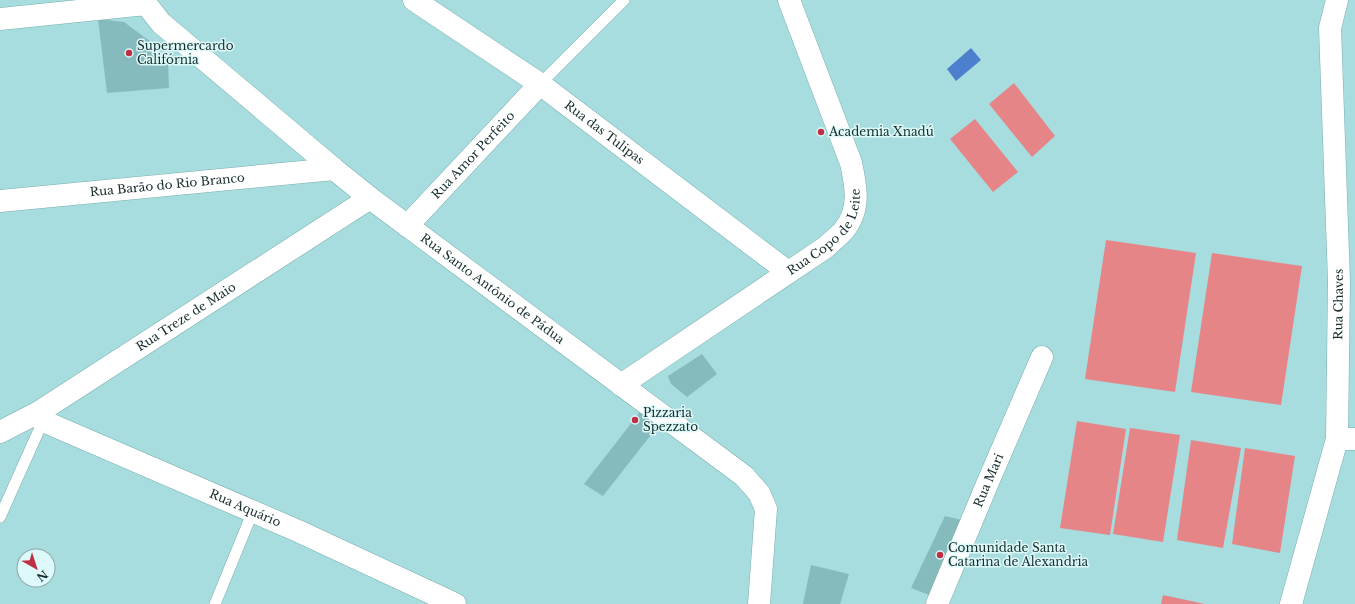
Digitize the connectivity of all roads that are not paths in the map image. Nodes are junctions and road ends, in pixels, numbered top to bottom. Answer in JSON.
{"nodes":[{"id":1,"x":414,"y":0,"type":"edge"},
{"id":2,"x":624,"y":0,"type":"edge"},
{"id":3,"x":789,"y":0,"type":"edge"},
{"id":4,"x":1337,"y":0,"type":"edge"},
{"id":5,"x":149,"y":2,"type":"edge"},
{"id":6,"x":0,"y":19,"type":"edge"},
{"id":7,"x":540,"y":84,"type":"junction"},
{"id":8,"x":334,"y":169,"type":"junction"},
{"id":9,"x":370,"y":198,"type":"junction"},
{"id":10,"x":0,"y":200,"type":"edge"},
{"id":11,"x":407,"y":226,"type":"junction"},
{"id":12,"x":788,"y":272,"type":"junction"},
{"id":13,"x":1347,"y":280,"type":"edge"},
{"id":14,"x":1042,"y":357,"type":"dead end"},
{"id":15,"x":622,"y":385,"type":"junction"},
{"id":16,"x":41,"y":416,"type":"junction"},
{"id":17,"x":0,"y":432,"type":"edge"},
{"id":18,"x":1346,"y":439,"type":"edge"},
{"id":19,"x":253,"y":511,"type":"junction"},
{"id":20,"x":0,"y":517,"type":"edge"},
{"id":21,"x":215,"y":604,"type":"edge"},
{"id":22,"x":455,"y":604,"type":"edge"},
{"id":23,"x":759,"y":604,"type":"edge"},
{"id":24,"x":937,"y":604,"type":"edge"},
{"id":25,"x":1291,"y":604,"type":"edge"}],
"edges":[{"from":1,"to":7,"type":"street","name":"Rua das Tulipas"},
{"from":2,"to":7,"type":"lane"},
{"from":3,"to":12,"type":"street","name":"Rua Copo de Leite"},
{"from":4,"to":13,"type":"street","name":"Rua Chaves"},
{"from":5,"to":6,"type":"street"},
{"from":5,"to":8,"type":"street","name":"Rua Santo Antônio de Pádua"},
{"from":7,"to":11,"type":"street","name":"Rua Amor Perfeito"},
{"from":7,"to":12,"type":"street","name":"Rua das Tulipas"},
{"from":8,"to":9,"type":"street","name":"Rua Santo Antônio de Pádua"},
{"from":8,"to":10,"type":"street","name":"Rua Barão do Rio Branco"},
{"from":9,"to":11,"type":"street","name":"Rua Santo Antônio de Pádua"},
{"from":9,"to":16,"type":"street","name":"Rua Treze de Maio"},
{"from":11,"to":15,"type":"street","name":"Rua Santo Antônio de Pádua"},
{"from":12,"to":15,"type":"street","name":"Rua Copo de Leite"},
{"from":13,"to":18,"type":"street","name":"Rua Chaves"},
{"from":14,"to":24,"type":"street","name":"Rua Mari"},
{"from":15,"to":23,"type":"street","name":"Rua Santo Antônio de Pádua"},
{"from":16,"to":17,"type":"street","name":"Rua Treze de Maio"},
{"from":16,"to":19,"type":"street","name":"Rua Aquário"},
{"from":16,"to":20,"type":"lane"},
{"from":18,"to":25,"type":"street","name":"Rua Chaves"},
{"from":19,"to":21,"type":"lane"},
{"from":19,"to":22,"type":"street","name":"Rua Aquário"}]}
